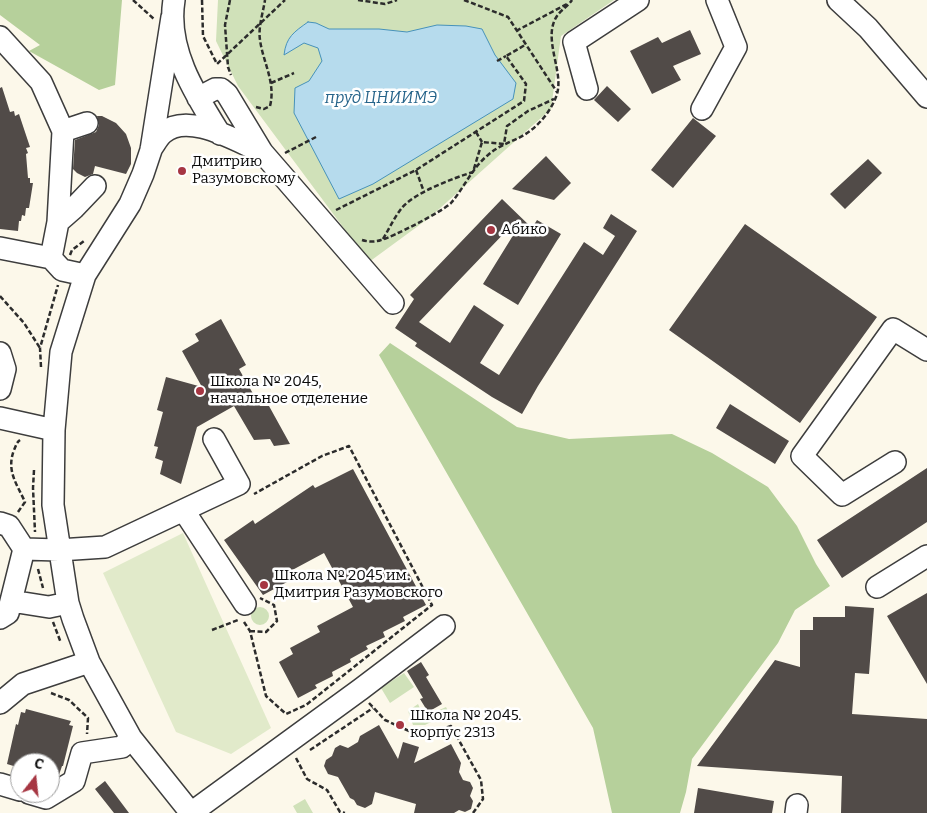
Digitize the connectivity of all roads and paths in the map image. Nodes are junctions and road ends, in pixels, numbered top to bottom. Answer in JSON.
{"nodes":[{"id":1,"x":133,"y":0,"type":"edge"},
{"id":2,"x":202,"y":0,"type":"edge"},
{"id":3,"x":230,"y":0,"type":"edge"},
{"id":4,"x":265,"y":0,"type":"edge"},
{"id":5,"x":285,"y":0,"type":"edge"},
{"id":6,"x":358,"y":0,"type":"edge"},
{"id":7,"x":397,"y":0,"type":"edge"},
{"id":8,"x":464,"y":0,"type":"edge"},
{"id":9,"x":568,"y":0,"type":"edge"},
{"id":10,"x":572,"y":0,"type":"edge"},
{"id":11,"x":638,"y":0,"type":"edge"},
{"id":12,"x":716,"y":0,"type":"edge"},
{"id":13,"x":838,"y":0,"type":"edge"},
{"id":14,"x":164,"y":14,"type":"edge"},
{"id":15,"x":261,"y":21,"type":"junction"},
{"id":16,"x":516,"y":31,"type":"junction"},
{"id":17,"x":0,"y":37,"type":"edge"},
{"id":18,"x":525,"y":45,"type":"junction"},
{"id":19,"x":228,"y":54,"type":"junction"},
{"id":20,"x":506,"y":56,"type":"junction"},
{"id":21,"x":497,"y":61,"type":"dead end"},
{"id":22,"x":294,"y":73,"type":"dead end"},
{"id":23,"x":232,"y":80,"type":"dead end"},
{"id":24,"x":271,"y":83,"type":"junction"},
{"id":25,"x":587,"y":89,"type":"dead end"},
{"id":26,"x":558,"y":94,"type":"junction"},
{"id":27,"x":927,"y":96,"type":"edge"},
{"id":28,"x":198,"y":98,"type":"junction"},
{"id":29,"x":555,"y":99,"type":"junction"},
{"id":30,"x":702,"y":109,"type":"dead end"},
{"id":31,"x":256,"y":114,"type":"dead end"},
{"id":32,"x":87,"y":123,"type":"dead end"},
{"id":33,"x":63,"y":132,"type":"junction"},
{"id":34,"x":476,"y":132,"type":"junction"},
{"id":35,"x":220,"y":134,"type":"junction"},
{"id":36,"x":316,"y":137,"type":"dead end"},
{"id":37,"x":482,"y":142,"type":"junction"},
{"id":38,"x":504,"y":144,"type":"junction"},
{"id":39,"x":151,"y":150,"type":"junction"},
{"id":40,"x":262,"y":152,"type":"junction"},
{"id":41,"x":290,"y":160,"type":"dead end"},
{"id":42,"x":416,"y":170,"type":"junction"},
{"id":43,"x":473,"y":172,"type":"junction"},
{"id":44,"x":95,"y":186,"type":"dead end"},
{"id":45,"x":424,"y":192,"type":"junction"},
{"id":46,"x":330,"y":213,"type":"dead end"},
{"id":47,"x":58,"y":222,"type":"junction"},
{"id":48,"x":88,"y":238,"type":"dead end"},
{"id":49,"x":359,"y":238,"type":"dead end"},
{"id":50,"x":382,"y":240,"type":"junction"},
{"id":51,"x":0,"y":248,"type":"edge"},
{"id":52,"x":57,"y":264,"type":"junction"},
{"id":53,"x":85,"y":275,"type":"junction"},
{"id":54,"x":0,"y":296,"type":"edge"},
{"id":55,"x":393,"y":303,"type":"dead end"},
{"id":56,"x":40,"y":348,"type":"junction"},
{"id":57,"x":927,"y":350,"type":"edge"},
{"id":58,"x":0,"y":353,"type":"edge"},
{"id":59,"x":40,"y":367,"type":"dead end"},
{"id":60,"x":0,"y":389,"type":"edge"},
{"id":61,"x":0,"y":418,"type":"edge"},
{"id":62,"x":46,"y":427,"type":"junction"},
{"id":63,"x":214,"y":439,"type":"dead end"},
{"id":64,"x":35,"y":461,"type":"dead end"},
{"id":65,"x":896,"y":462,"type":"dead end"},
{"id":66,"x":250,"y":496,"type":"dead end"},
{"id":67,"x":184,"y":511,"type":"junction"},
{"id":68,"x":4,"y":524,"type":"edge"},
{"id":69,"x":30,"y":549,"type":"junction"},
{"id":70,"x":59,"y":550,"type":"junction"},
{"id":71,"x":927,"y":556,"type":"edge"},
{"id":72,"x":877,"y":587,"type":"dead end"},
{"id":73,"x":58,"y":605,"type":"junction"},
{"id":74,"x":6,"y":609,"type":"edge"},
{"id":75,"x":244,"y":611,"type":"joint"},
{"id":76,"x":444,"y":626,"type":"dead end"},
{"id":77,"x":212,"y":630,"type":"dead end"},
{"id":78,"x":250,"y":631,"type":"dead end"},
{"id":79,"x":81,"y":664,"type":"junction"},
{"id":80,"x":361,"y":689,"type":"junction"},
{"id":81,"x":51,"y":693,"type":"dead end"},
{"id":82,"x":0,"y":703,"type":"edge"},
{"id":83,"x":373,"y":708,"type":"junction"},
{"id":84,"x":131,"y":738,"type":"junction"},
{"id":85,"x":86,"y":753,"type":"junction"},
{"id":86,"x":295,"y":754,"type":"junction"},
{"id":87,"x":60,"y":790,"type":"edge"},
{"id":88,"x":191,"y":813,"type":"edge"},
{"id":89,"x":344,"y":813,"type":"edge"},
{"id":90,"x":474,"y":813,"type":"edge"}],
"edges":[{"from":1,"to":14,"type":"path"},
{"from":2,"to":19,"type":"path"},
{"from":3,"to":19,"type":"path"},
{"from":4,"to":15,"type":"path"},
{"from":5,"to":15,"type":"path"},
{"from":6,"to":7,"type":"path"},
{"from":8,"to":16,"type":"path"},
{"from":9,"to":10,"type":"path"},
{"from":10,"to":16,"type":"path"},
{"from":10,"to":26,"type":"path"},
{"from":11,"to":25,"type":"street"},
{"from":12,"to":30,"type":"street"},
{"from":13,"to":27,"type":"street"},
{"from":14,"to":28,"type":"street"},
{"from":14,"to":39,"type":"street"},
{"from":15,"to":19,"type":"path"},
{"from":15,"to":24,"type":"path"},
{"from":16,"to":18,"type":"path"},
{"from":17,"to":33,"type":"street"},
{"from":18,"to":20,"type":"path"},
{"from":18,"to":26,"type":"path"},
{"from":19,"to":23,"type":"path"},
{"from":20,"to":21,"type":"path"},
{"from":20,"to":34,"type":"path"},
{"from":22,"to":24,"type":"path"},
{"from":24,"to":31,"type":"path"},
{"from":26,"to":29,"type":"path"},
{"from":28,"to":35,"type":"street"},
{"from":28,"to":40,"type":"street"},
{"from":29,"to":38,"type":"path"},
{"from":29,"to":38,"type":"path"},
{"from":32,"to":33,"type":"street"},
{"from":33,"to":47,"type":"street"},
{"from":34,"to":37,"type":"path"},
{"from":34,"to":42,"type":"path"},
{"from":35,"to":39,"type":"street"},
{"from":35,"to":40,"type":"street"},
{"from":36,"to":41,"type":"path"},
{"from":37,"to":38,"type":"path"},
{"from":37,"to":43,"type":"path"},
{"from":38,"to":43,"type":"path"},
{"from":39,"to":53,"type":"street"},
{"from":40,"to":55,"type":"street"},
{"from":42,"to":45,"type":"path"},
{"from":42,"to":46,"type":"path"},
{"from":43,"to":45,"type":"path"},
{"from":43,"to":50,"type":"path"},
{"from":44,"to":47,"type":"street"},
{"from":45,"to":50,"type":"path"},
{"from":47,"to":52,"type":"street"},
{"from":48,"to":52,"type":"path"},
{"from":49,"to":50,"type":"path"},
{"from":51,"to":52,"type":"street"},
{"from":52,"to":53,"type":"street"},
{"from":52,"to":56,"type":"path"},
{"from":53,"to":62,"type":"street"},
{"from":54,"to":56,"type":"path"},
{"from":56,"to":59,"type":"path"},
{"from":57,"to":65,"type":"street"},
{"from":58,"to":60,"type":"street"},
{"from":61,"to":62,"type":"street"},
{"from":62,"to":68,"type":"path"},
{"from":62,"to":70,"type":"street"},
{"from":63,"to":67,"type":"street"},
{"from":64,"to":69,"type":"path"},
{"from":66,"to":78,"type":"path"},
{"from":67,"to":70,"type":"street"},
{"from":67,"to":75,"type":"street"},
{"from":68,"to":69,"type":"street"},
{"from":69,"to":70,"type":"street"},
{"from":69,"to":73,"type":"path"},
{"from":69,"to":74,"type":"street"},
{"from":70,"to":73,"type":"street"},
{"from":71,"to":72,"type":"street"},
{"from":73,"to":74,"type":"street"},
{"from":73,"to":79,"type":"street"},
{"from":73,"to":79,"type":"path"},
{"from":75,"to":77,"type":"path"},
{"from":76,"to":80,"type":"street"},
{"from":79,"to":82,"type":"street"},
{"from":79,"to":84,"type":"street"},
{"from":80,"to":83,"type":"path"},
{"from":80,"to":86,"type":"street"},
{"from":81,"to":85,"type":"path"},
{"from":83,"to":86,"type":"path"},
{"from":83,"to":90,"type":"path"},
{"from":84,"to":85,"type":"street"},
{"from":84,"to":88,"type":"street"},
{"from":85,"to":87,"type":"street"},
{"from":86,"to":88,"type":"street"},
{"from":86,"to":89,"type":"path"}]}
